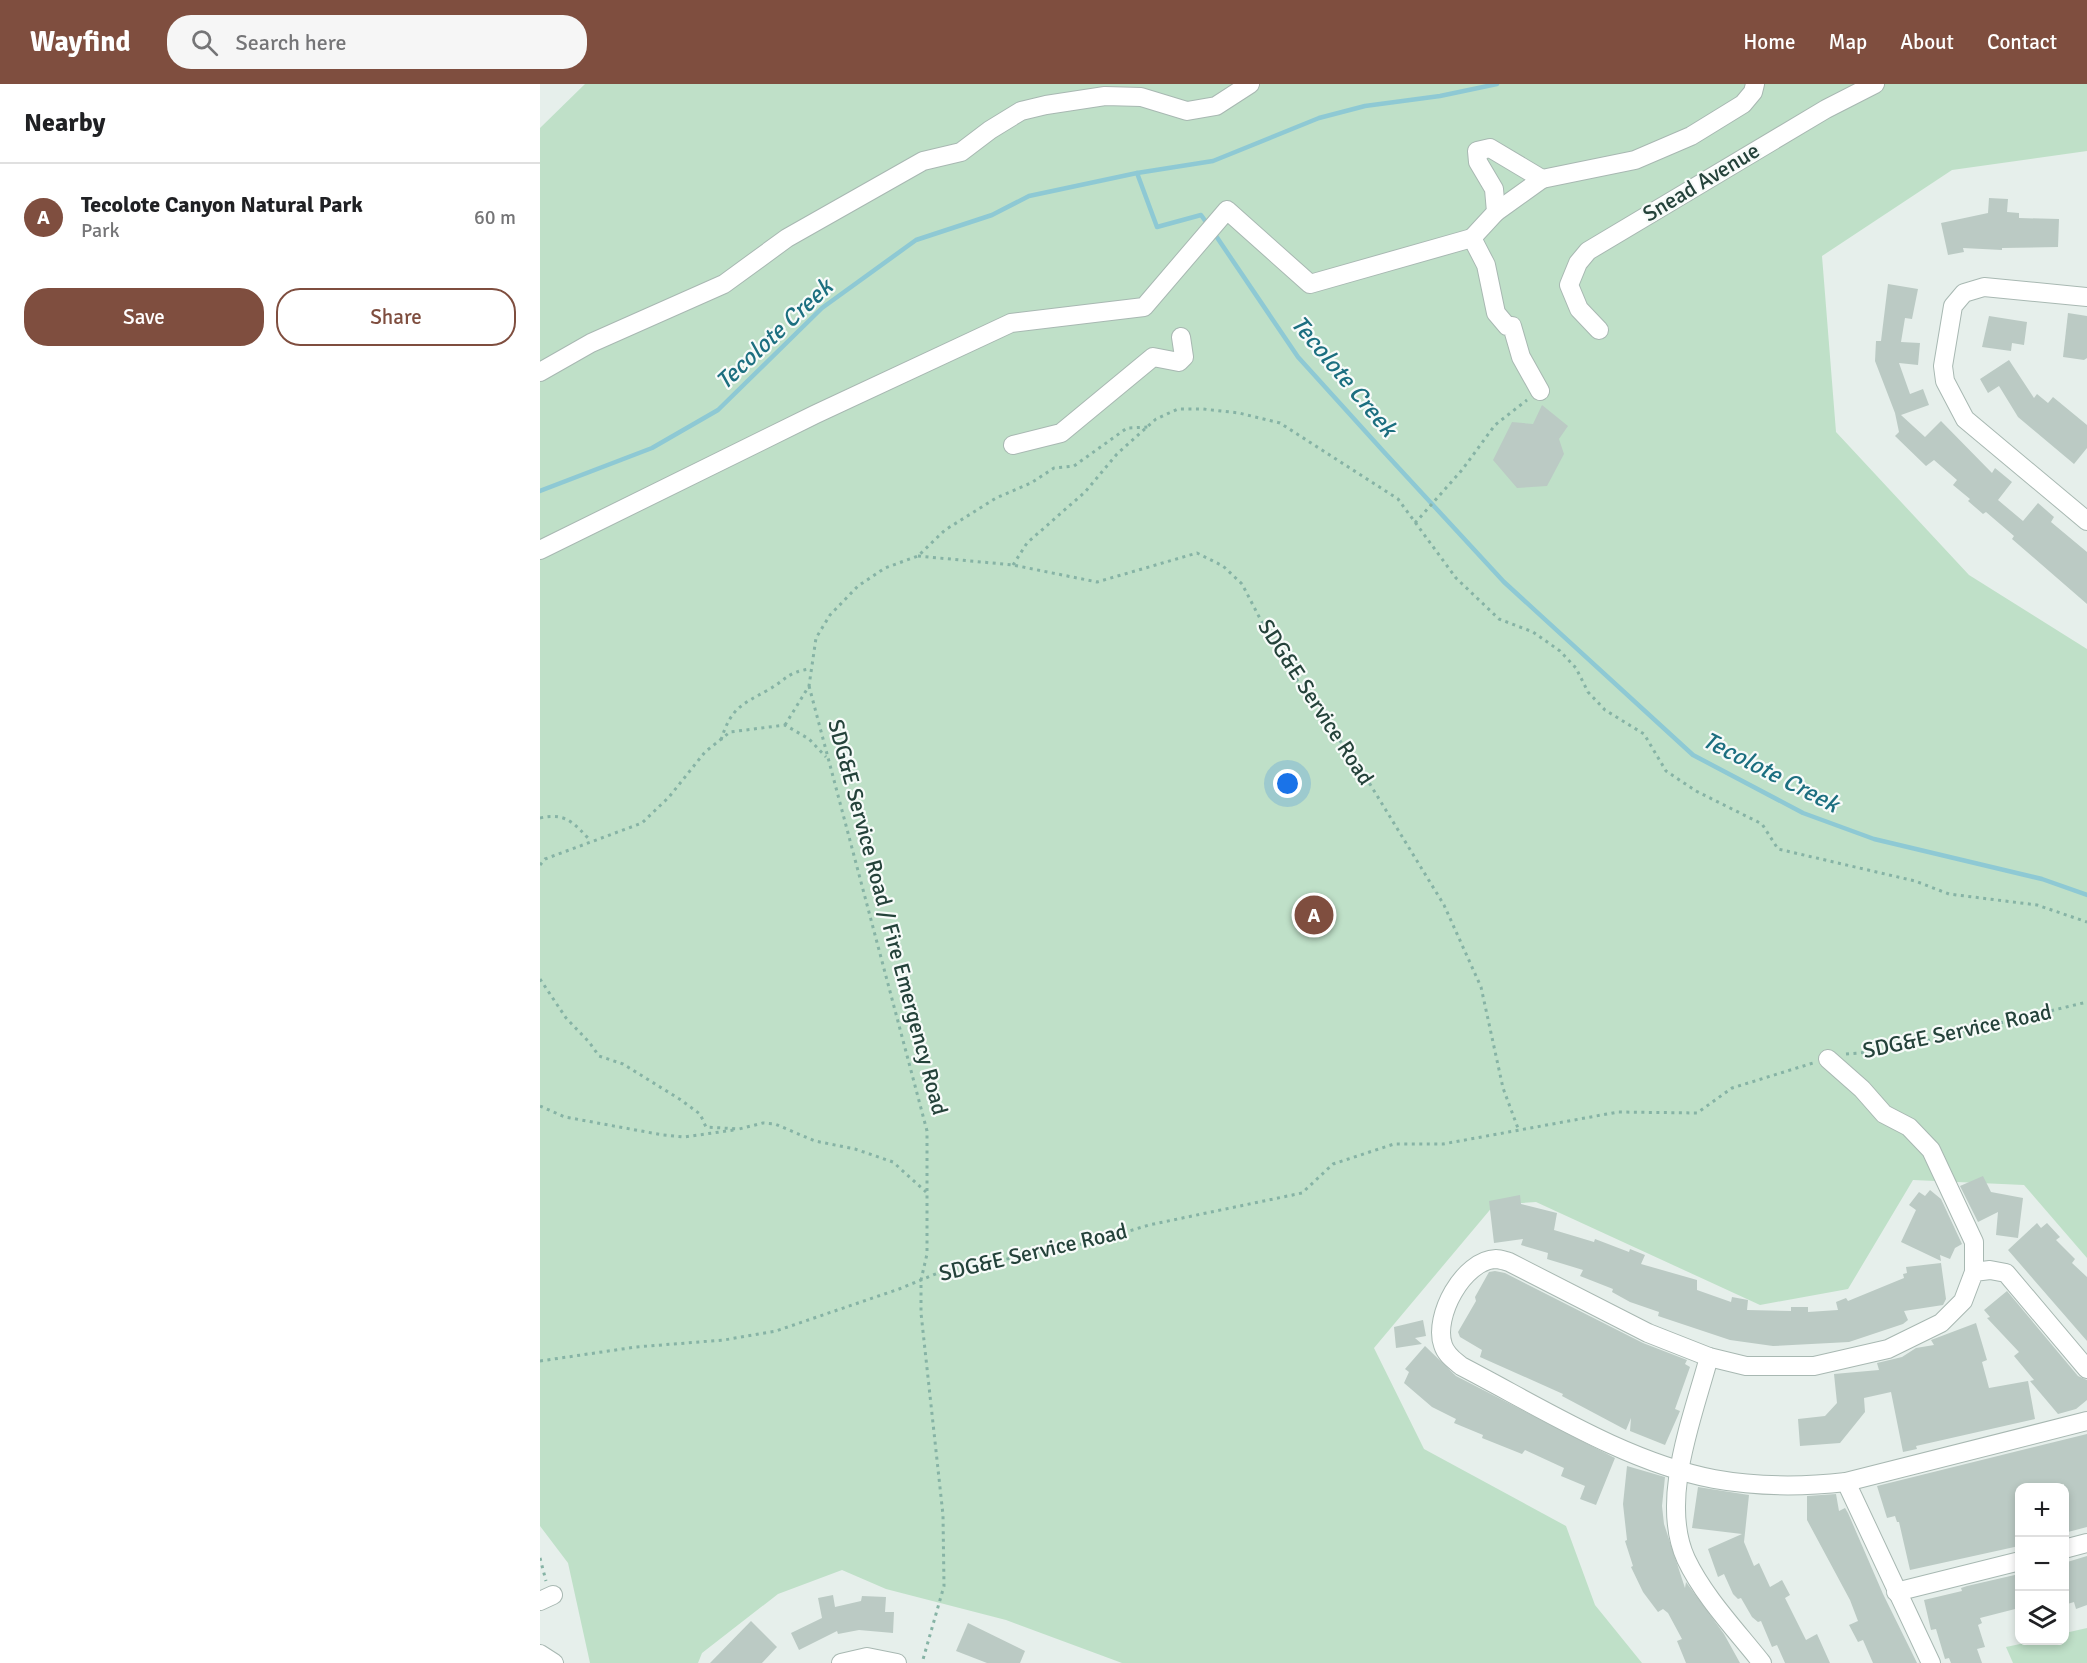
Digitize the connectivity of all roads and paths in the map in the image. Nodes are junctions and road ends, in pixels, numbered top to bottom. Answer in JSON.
{"nodes":[{"id":1,"x":1250,"y":84,"type":"edge"},
{"id":2,"x":1755,"y":84,"type":"edge"},
{"id":3,"x":1875,"y":84,"type":"edge"},
{"id":4,"x":1542,"y":179,"type":"junction"},
{"id":5,"x":1496,"y":212,"type":"junction"},
{"id":6,"x":1472,"y":238,"type":"junction"},
{"id":7,"x":2087,"y":297,"type":"edge"},
{"id":8,"x":1599,"y":330,"type":"dead end"},
{"id":9,"x":1181,"y":337,"type":"dead end"},
{"id":10,"x":540,"y":372,"type":"edge"},
{"id":11,"x":1540,"y":391,"type":"joint"},
{"id":12,"x":1148,"y":427,"type":"junction"},
{"id":13,"x":1013,"y":445,"type":"dead end"},
{"id":14,"x":2087,"y":521,"type":"edge"},
{"id":15,"x":1415,"y":523,"type":"junction"},
{"id":16,"x":540,"y":550,"type":"edge"},
{"id":17,"x":918,"y":556,"type":"junction"},
{"id":18,"x":1013,"y":565,"type":"junction"},
{"id":19,"x":810,"y":669,"type":"junction"},
{"id":20,"x":809,"y":686,"type":"junction"},
{"id":21,"x":785,"y":725,"type":"junction"},
{"id":22,"x":721,"y":740,"type":"junction"},
{"id":23,"x":828,"y":758,"type":"junction"},
{"id":24,"x":540,"y":818,"type":"edge"},
{"id":25,"x":591,"y":842,"type":"junction"},
{"id":26,"x":540,"y":865,"type":"edge"},
{"id":27,"x":2087,"y":922,"type":"edge"},
{"id":28,"x":540,"y":979,"type":"edge"},
{"id":29,"x":2087,"y":1002,"type":"edge"},
{"id":30,"x":1828,"y":1059,"type":"junction"},
{"id":31,"x":540,"y":1106,"type":"edge"},
{"id":32,"x":740,"y":1129,"type":"junction"},
{"id":33,"x":1519,"y":1131,"type":"junction"},
{"id":34,"x":926,"y":1192,"type":"junction"},
{"id":35,"x":1974,"y":1272,"type":"junction"},
{"id":36,"x":921,"y":1280,"type":"junction"},
{"id":37,"x":1708,"y":1357,"type":"junction"},
{"id":38,"x":540,"y":1361,"type":"edge"},
{"id":39,"x":2087,"y":1369,"type":"edge"},
{"id":40,"x":2087,"y":1421,"type":"edge"},
{"id":41,"x":1680,"y":1469,"type":"junction"},
{"id":42,"x":1846,"y":1482,"type":"junction"},
{"id":43,"x":2087,"y":1544,"type":"edge"},
{"id":44,"x":2069,"y":1548,"type":"edge"},
{"id":45,"x":540,"y":1558,"type":"edge"},
{"id":46,"x":2015,"y":1561,"type":"edge"},
{"id":47,"x":1896,"y":1592,"type":"junction"},
{"id":48,"x":546,"y":1598,"type":"edge"},
{"id":49,"x":540,"y":1654,"type":"edge"},
{"id":50,"x":554,"y":1663,"type":"edge"},
{"id":51,"x":841,"y":1663,"type":"edge"},
{"id":52,"x":897,"y":1663,"type":"edge"},
{"id":53,"x":922,"y":1663,"type":"edge"},
{"id":54,"x":1762,"y":1663,"type":"edge"},
{"id":55,"x":1931,"y":1663,"type":"edge"}],
"edges":[{"from":1,"to":10,"type":"street"},
{"from":2,"to":4,"type":"street"},
{"from":3,"to":8,"type":"street","name":"Snead Avenue"},
{"from":4,"to":5,"type":"street"},
{"from":4,"to":5,"type":"street"},
{"from":5,"to":6,"type":"street"},
{"from":6,"to":11,"type":"street"},
{"from":6,"to":16,"type":"street"},
{"from":7,"to":14,"type":"street"},
{"from":9,"to":13,"type":"street"},
{"from":11,"to":15,"type":"path"},
{"from":12,"to":15,"type":"path"},
{"from":12,"to":17,"type":"path"},
{"from":12,"to":18,"type":"path"},
{"from":15,"to":27,"type":"path"},
{"from":17,"to":18,"type":"path","name":"SDG&E Service Road"},
{"from":17,"to":19,"type":"path"},
{"from":18,"to":33,"type":"path","name":"SDG&E Service Road"},
{"from":19,"to":20,"type":"path"},
{"from":19,"to":22,"type":"path"},
{"from":20,"to":21,"type":"path"},
{"from":20,"to":23,"type":"path","name":"SDG&E Service Road / Fire Emergency Road"},
{"from":21,"to":22,"type":"path"},
{"from":21,"to":23,"type":"path"},
{"from":22,"to":25,"type":"path"},
{"from":23,"to":34,"type":"path","name":"SDG&E Service Road / Fire Emergency Road"},
{"from":24,"to":25,"type":"path"},
{"from":25,"to":26,"type":"path"},
{"from":28,"to":32,"type":"path"},
{"from":29,"to":30,"type":"path","name":"SDG&E Service Road"},
{"from":30,"to":33,"type":"path","name":"SDG&E Service Road"},
{"from":30,"to":35,"type":"street","name":"SDG&E Service Road"},
{"from":31,"to":32,"type":"path"},
{"from":32,"to":34,"type":"path"},
{"from":33,"to":36,"type":"path","name":"SDG&E Service Road"},
{"from":34,"to":36,"type":"path","name":"SDG&E Service Road / Fire Emergency Road"},
{"from":35,"to":37,"type":"street"},
{"from":35,"to":39,"type":"street"},
{"from":36,"to":38,"type":"path","name":"SDG&E Service Road"},
{"from":36,"to":53,"type":"path","name":"SDG&E Service Road / Fire Emergency Road"},
{"from":37,"to":41,"type":"street"},
{"from":37,"to":41,"type":"street"},
{"from":40,"to":42,"type":"street"},
{"from":41,"to":42,"type":"street"},
{"from":41,"to":54,"type":"street"},
{"from":42,"to":47,"type":"street"},
{"from":43,"to":44,"type":"street"},
{"from":45,"to":48,"type":"path"},
{"from":46,"to":47,"type":"street"},
{"from":47,"to":55,"type":"street"},
{"from":49,"to":50,"type":"street"},
{"from":51,"to":52,"type":"street"}]}
